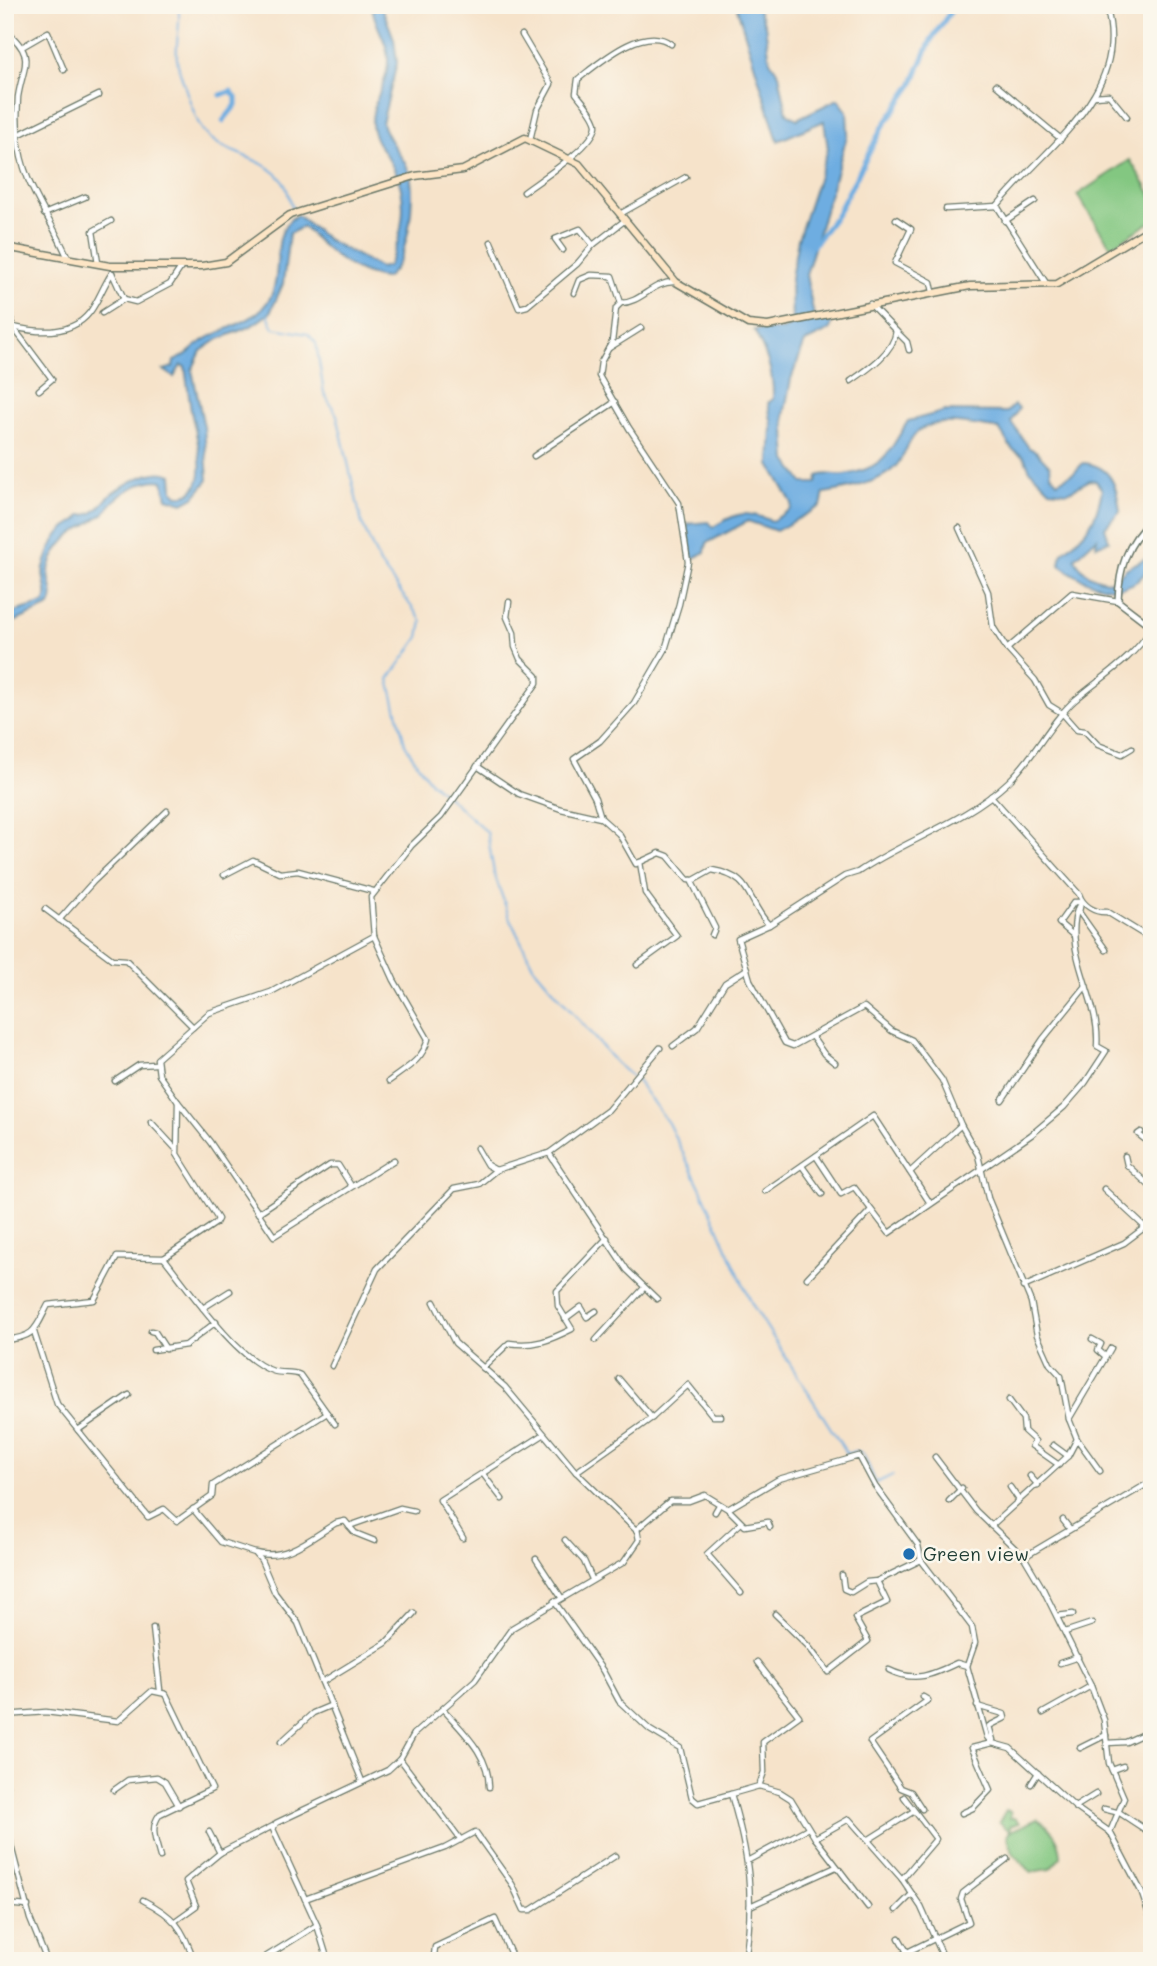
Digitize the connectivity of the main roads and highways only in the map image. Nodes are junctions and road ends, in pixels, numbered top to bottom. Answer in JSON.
{"nodes":[{"id":1,"x":1152,"y":227,"type":"edge"},
{"id":2,"x":5,"y":247,"type":"edge"}],
"edges":[{"from":1,"to":2,"type":"main road"}]}
